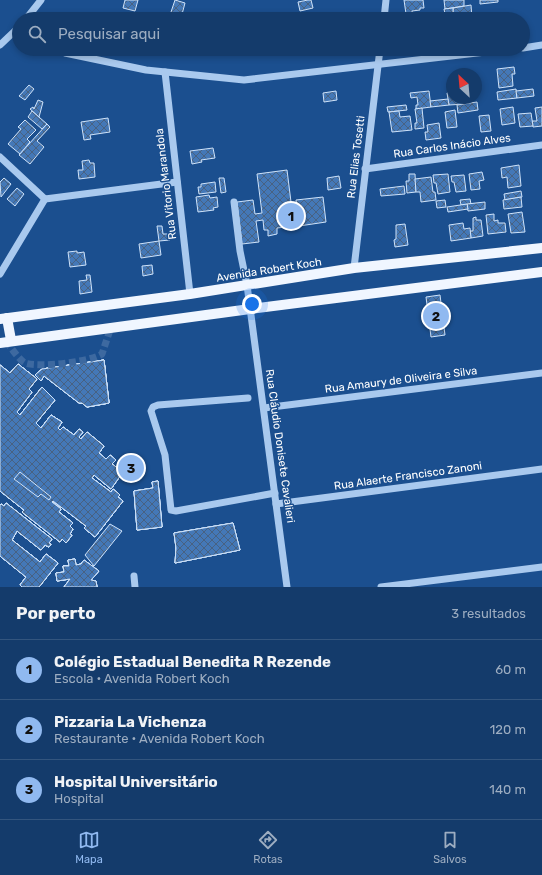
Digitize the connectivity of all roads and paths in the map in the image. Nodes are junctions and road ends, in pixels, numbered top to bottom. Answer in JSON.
{"nodes":[{"id":1,"x":41,"y":0,"type":"edge"},
{"id":2,"x":386,"y":0,"type":"edge"},
{"id":3,"x":32,"y":12,"type":"edge"},
{"id":4,"x":385,"y":12,"type":"edge"},
{"id":5,"x":12,"y":34,"type":"edge"},
{"id":6,"x":0,"y":45,"type":"edge"},
{"id":7,"x":542,"y":45,"type":"edge"},
{"id":8,"x":530,"y":47,"type":"edge"},
{"id":9,"x":79,"y":56,"type":"edge"},
{"id":10,"x":379,"y":56,"type":"edge"},
{"id":11,"x":457,"y":56,"type":"edge"},
{"id":12,"x":378,"y":66,"type":"junction"},
{"id":13,"x":165,"y":72,"type":"junction"},
{"id":14,"x":542,"y":145,"type":"edge"},
{"id":15,"x":0,"y":156,"type":"edge"},
{"id":16,"x":365,"y":169,"type":"junction"},
{"id":17,"x":177,"y":182,"type":"junction"},
{"id":18,"x":45,"y":198,"type":"junction"},
{"id":19,"x":234,"y":202,"type":"dead end"},
{"id":20,"x":542,"y":248,"type":"edge"},
{"id":21,"x":354,"y":268,"type":"junction"},
{"id":22,"x":542,"y":272,"type":"edge"},
{"id":23,"x":0,"y":274,"type":"edge"},
{"id":24,"x":247,"y":285,"type":"junction"},
{"id":25,"x":190,"y":294,"type":"junction"},
{"id":26,"x":250,"y":309,"type":"junction"},
{"id":27,"x":4,"y":318,"type":"edge"},
{"id":28,"x":11,"y":340,"type":"junction"},
{"id":29,"x":0,"y":343,"type":"edge"},
{"id":30,"x":542,"y":373,"type":"edge"},
{"id":31,"x":248,"y":398,"type":"dead end"},
{"id":32,"x":264,"y":408,"type":"junction"},
{"id":33,"x":542,"y":469,"type":"edge"},
{"id":34,"x":275,"y":493,"type":"junction"},
{"id":35,"x":276,"y":504,"type":"junction"},
{"id":36,"x":542,"y":567,"type":"edge"},
{"id":37,"x":134,"y":576,"type":"dead end"},
{"id":38,"x":135,"y":587,"type":"edge"},
{"id":39,"x":287,"y":587,"type":"edge"},
{"id":40,"x":382,"y":587,"type":"edge"}],
"edges":[{"from":1,"to":3,"type":"street"},
{"from":2,"to":4,"type":"street"},
{"from":5,"to":6,"type":"street"},
{"from":7,"to":8,"type":"street"},
{"from":9,"to":13,"type":"street"},
{"from":10,"to":12,"type":"street","name":"Rua Elias Tosetti"},
{"from":11,"to":12,"type":"street"},
{"from":12,"to":13,"type":"street"},
{"from":12,"to":16,"type":"street","name":"Rua Elias Tosetti"},
{"from":13,"to":17,"type":"street","name":"Rua Vitorio Marandola"},
{"from":14,"to":16,"type":"street","name":"Rua Carlos Inácio Alves"},
{"from":15,"to":18,"type":"street"},
{"from":16,"to":21,"type":"street","name":"Rua Elias Tosetti"},
{"from":17,"to":18,"type":"street"},
{"from":17,"to":25,"type":"street","name":"Rua Vitorio Marandola"},
{"from":18,"to":23,"type":"street"},
{"from":19,"to":24,"type":"street","name":"Rua Cláudio Donisete Cavalieri"},
{"from":20,"to":21,"type":"main road","name":"Avenida Robert Koch"},
{"from":21,"to":24,"type":"main road","name":"Avenida Robert Koch"},
{"from":22,"to":26,"type":"main road"},
{"from":24,"to":25,"type":"main road","name":"Avenida Robert Koch"},
{"from":24,"to":26,"type":"street","name":"Rua Cláudio Donisete Cavalieri"},
{"from":25,"to":27,"type":"main road","name":"Avenida Robert Koch"},
{"from":26,"to":28,"type":"main road"},
{"from":26,"to":32,"type":"street","name":"Rua Cláudio Donisete Cavalieri"},
{"from":27,"to":28,"type":"main road"},
{"from":28,"to":29,"type":"main road"},
{"from":30,"to":32,"type":"street","name":"Rua Amaury de Oliveira e Silva"},
{"from":31,"to":34,"type":"street"},
{"from":32,"to":34,"type":"street","name":"Rua Cláudio Donisete Cavalieri"},
{"from":33,"to":35,"type":"street","name":"Rua Alaerte Francisco Zanoni"},
{"from":34,"to":35,"type":"street","name":"Rua Cláudio Donisete Cavalieri"},
{"from":35,"to":39,"type":"street","name":"Rua Cláudio Donisete Cavalieri"},
{"from":36,"to":40,"type":"street"},
{"from":37,"to":38,"type":"street"}]}
